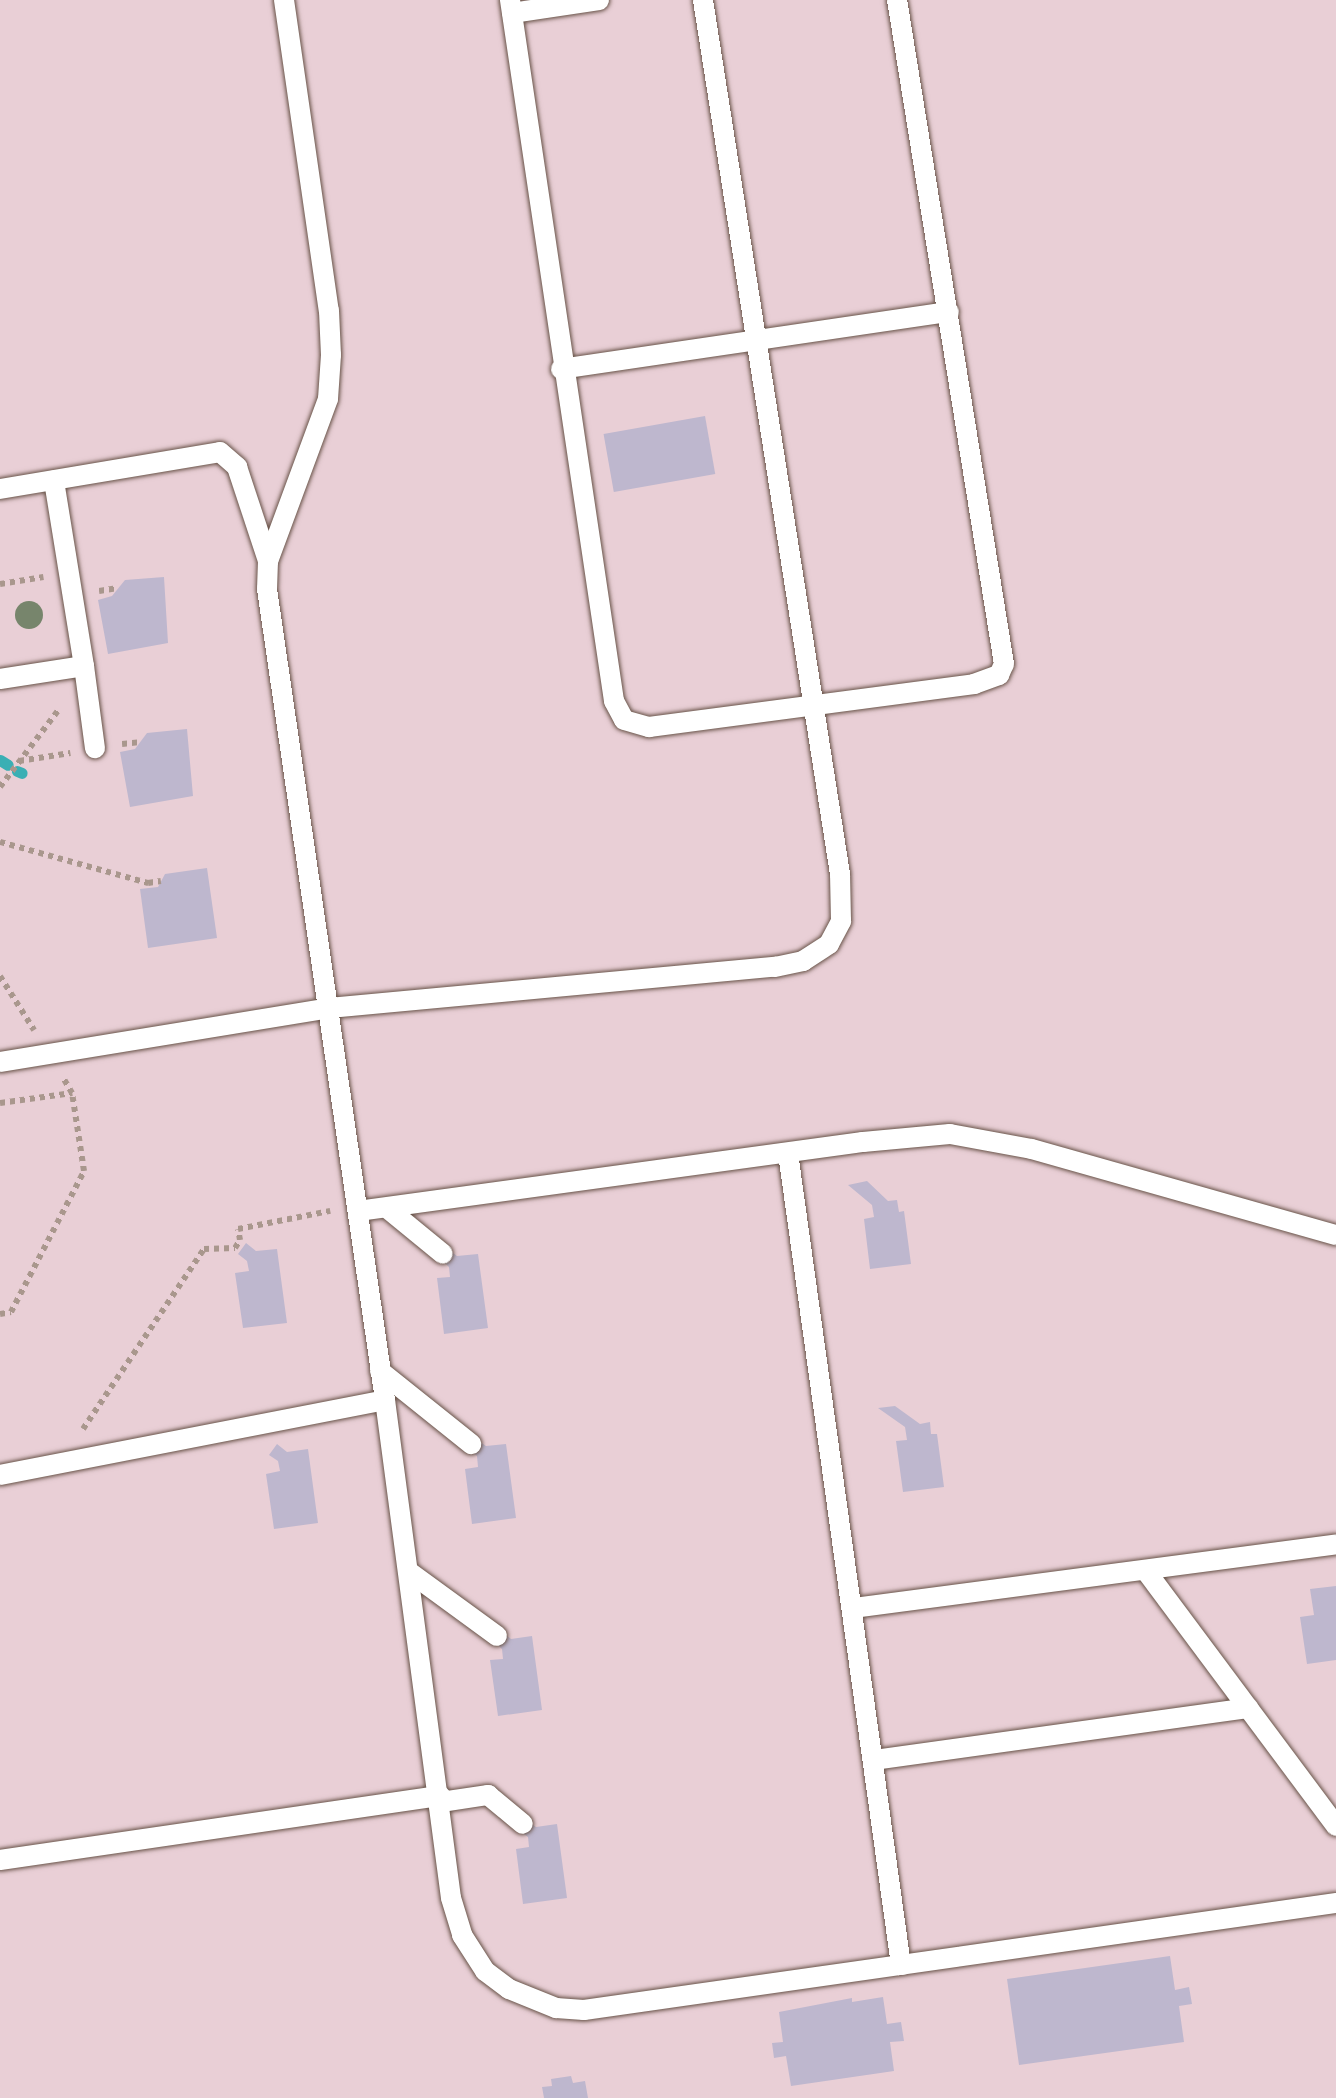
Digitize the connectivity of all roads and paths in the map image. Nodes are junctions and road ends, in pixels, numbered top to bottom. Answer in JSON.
{"nodes":[{"id":1,"x":284,"y":0,"type":"edge"},
{"id":2,"x":599,"y":0,"type":"edge"},
{"id":3,"x":703,"y":0,"type":"edge"},
{"id":4,"x":897,"y":0,"type":"edge"},
{"id":5,"x":511,"y":6,"type":"edge"},
{"id":6,"x":948,"y":312,"type":"junction"},
{"id":7,"x":755,"y":339,"type":"junction"},
{"id":8,"x":561,"y":369,"type":"junction"},
{"id":9,"x":54,"y":480,"type":"junction"},
{"id":10,"x":0,"y":489,"type":"edge"},
{"id":11,"x":268,"y":561,"type":"junction"},
{"id":12,"x":69,"y":573,"type":"junction"},
{"id":13,"x":0,"y":584,"type":"edge"},
{"id":14,"x":84,"y":671,"type":"junction"},
{"id":15,"x":0,"y":678,"type":"edge"},
{"id":16,"x":816,"y":708,"type":"junction"},
{"id":17,"x":95,"y":748,"type":"dead end"},
{"id":18,"x":0,"y":787,"type":"edge"},
{"id":19,"x":0,"y":842,"type":"edge"},
{"id":20,"x":161,"y":881,"type":"dead end"},
{"id":21,"x":0,"y":976,"type":"edge"},
{"id":22,"x":329,"y":1008,"type":"junction"},
{"id":23,"x":49,"y":1054,"type":"junction"},
{"id":24,"x":0,"y":1062,"type":"edge"},
{"id":25,"x":72,"y":1092,"type":"junction"},
{"id":26,"x":0,"y":1103,"type":"edge"},
{"id":27,"x":788,"y":1153,"type":"junction"},
{"id":28,"x":357,"y":1208,"type":"junction"},
{"id":29,"x":387,"y":1208,"type":"junction"},
{"id":30,"x":1336,"y":1236,"type":"edge"},
{"id":31,"x":444,"y":1254,"type":"dead end"},
{"id":32,"x":0,"y":1314,"type":"edge"},
{"id":33,"x":380,"y":1371,"type":"junction"},
{"id":34,"x":385,"y":1400,"type":"junction"},
{"id":35,"x":472,"y":1444,"type":"dead end"},
{"id":36,"x":60,"y":1463,"type":"junction"},
{"id":37,"x":0,"y":1475,"type":"edge"},
{"id":38,"x":1336,"y":1544,"type":"edge"},
{"id":39,"x":408,"y":1571,"type":"junction"},
{"id":40,"x":1146,"y":1571,"type":"junction"},
{"id":41,"x":854,"y":1608,"type":"junction"},
{"id":42,"x":497,"y":1636,"type":"dead end"},
{"id":43,"x":1248,"y":1708,"type":"junction"},
{"id":44,"x":874,"y":1760,"type":"junction"},
{"id":45,"x":440,"y":1799,"type":"junction"},
{"id":46,"x":523,"y":1824,"type":"dead end"},
{"id":47,"x":1336,"y":1826,"type":"edge"},
{"id":48,"x":0,"y":1860,"type":"edge"},
{"id":49,"x":1336,"y":1903,"type":"edge"},
{"id":50,"x":900,"y":1965,"type":"junction"}],
"edges":[{"from":1,"to":11,"type":"lane"},
{"from":2,"to":5,"type":"lane"},
{"from":3,"to":7,"type":"lane"},
{"from":4,"to":6,"type":"lane"},
{"from":5,"to":8,"type":"lane"},
{"from":6,"to":7,"type":"lane"},
{"from":6,"to":16,"type":"lane"},
{"from":7,"to":8,"type":"lane"},
{"from":7,"to":16,"type":"lane"},
{"from":8,"to":16,"type":"lane"},
{"from":9,"to":10,"type":"lane"},
{"from":9,"to":11,"type":"lane"},
{"from":9,"to":12,"type":"lane"},
{"from":11,"to":22,"type":"lane"},
{"from":12,"to":13,"type":"path"},
{"from":12,"to":14,"type":"lane"},
{"from":14,"to":15,"type":"lane"},
{"from":14,"to":17,"type":"lane"},
{"from":14,"to":18,"type":"path"},
{"from":16,"to":22,"type":"lane"},
{"from":19,"to":20,"type":"path"},
{"from":21,"to":23,"type":"path"},
{"from":22,"to":23,"type":"lane"},
{"from":22,"to":28,"type":"lane"},
{"from":23,"to":24,"type":"lane"},
{"from":23,"to":25,"type":"path"},
{"from":25,"to":26,"type":"path"},
{"from":25,"to":32,"type":"path"},
{"from":27,"to":29,"type":"lane"},
{"from":27,"to":30,"type":"lane"},
{"from":27,"to":41,"type":"lane"},
{"from":28,"to":29,"type":"lane"},
{"from":28,"to":33,"type":"lane"},
{"from":28,"to":36,"type":"path"},
{"from":29,"to":31,"type":"lane"},
{"from":33,"to":34,"type":"lane"},
{"from":33,"to":35,"type":"lane"},
{"from":34,"to":36,"type":"lane"},
{"from":34,"to":39,"type":"lane"},
{"from":36,"to":37,"type":"lane"},
{"from":38,"to":40,"type":"lane"},
{"from":39,"to":42,"type":"lane"},
{"from":39,"to":45,"type":"lane"},
{"from":40,"to":41,"type":"lane"},
{"from":40,"to":43,"type":"lane"},
{"from":41,"to":44,"type":"lane"},
{"from":43,"to":44,"type":"lane"},
{"from":43,"to":47,"type":"lane"},
{"from":44,"to":50,"type":"lane"},
{"from":45,"to":46,"type":"lane"},
{"from":45,"to":48,"type":"lane"},
{"from":45,"to":50,"type":"lane"},
{"from":49,"to":50,"type":"lane"}]}
